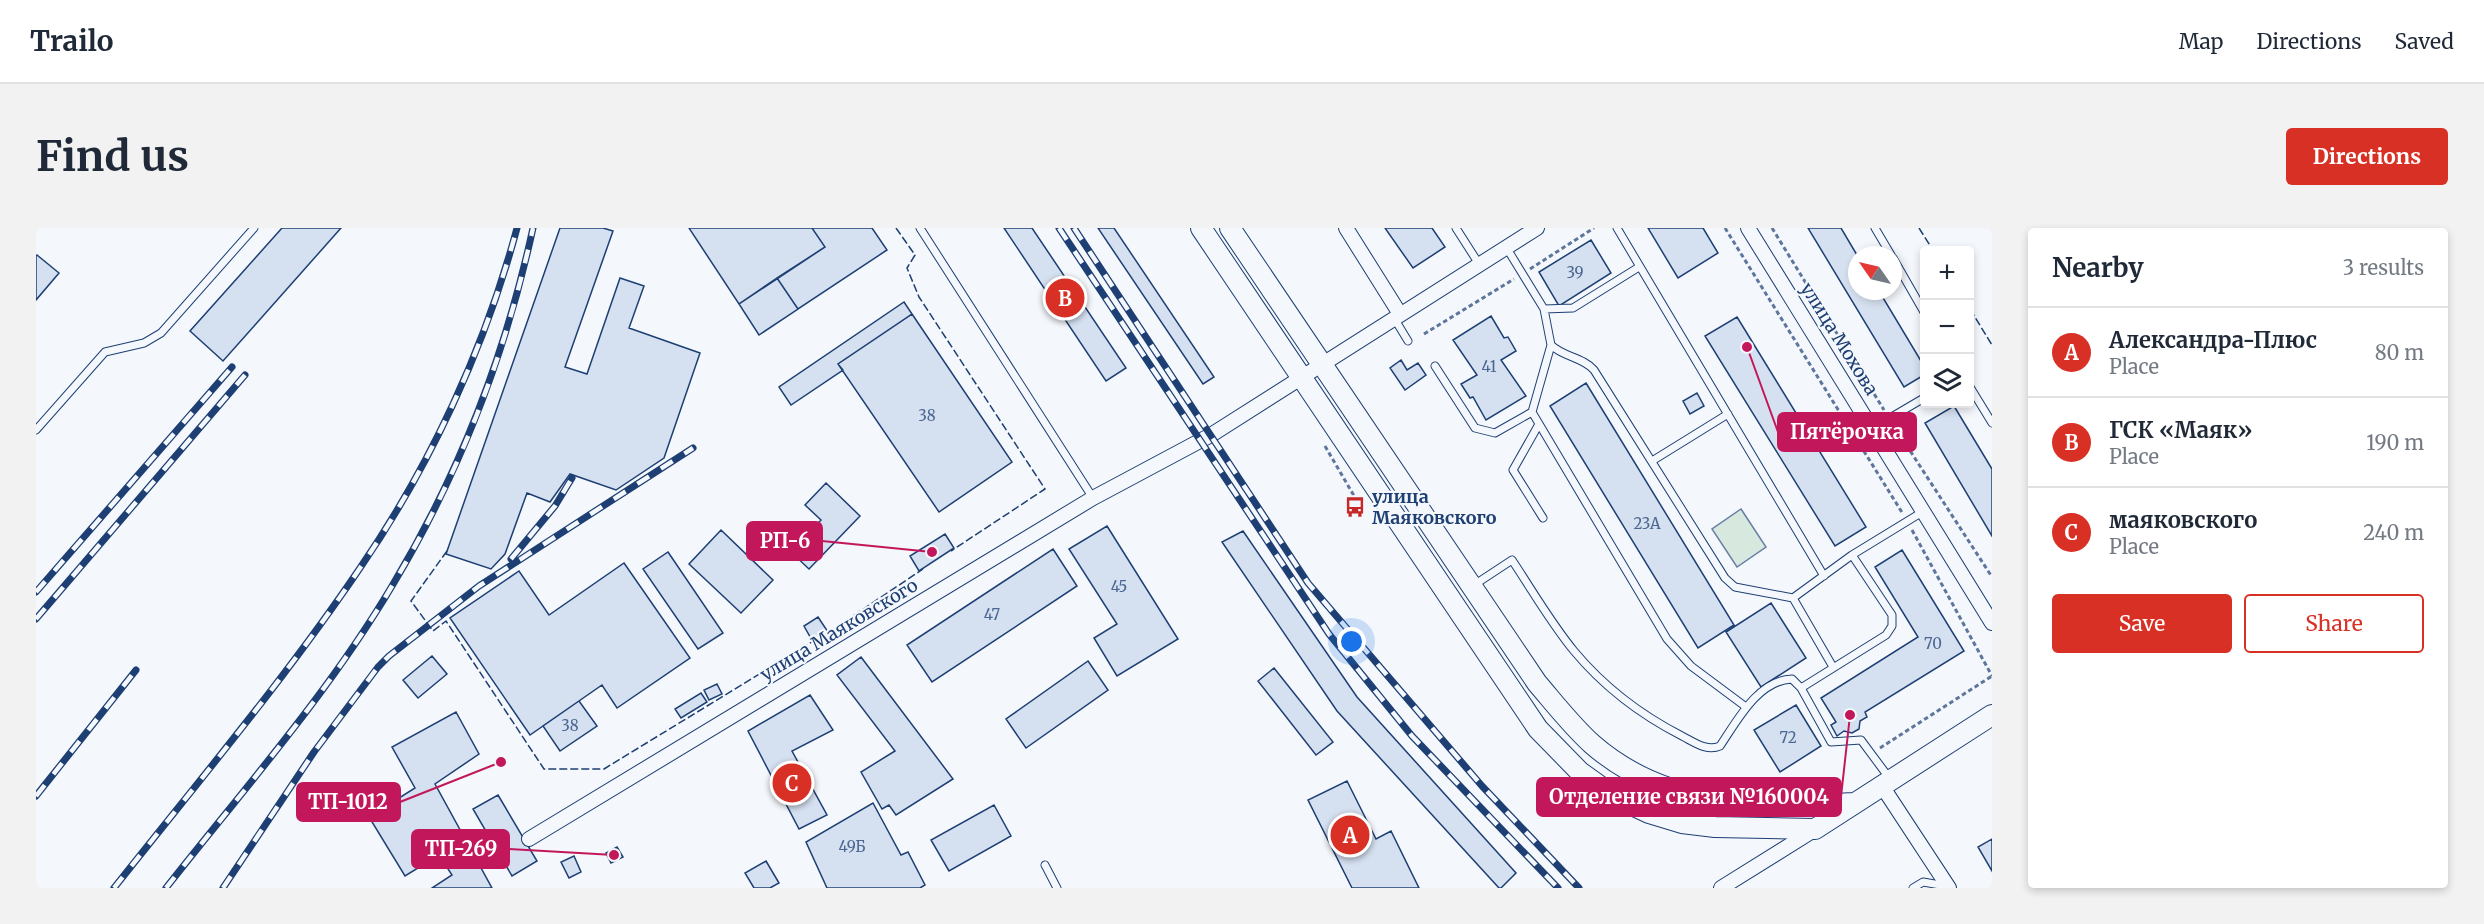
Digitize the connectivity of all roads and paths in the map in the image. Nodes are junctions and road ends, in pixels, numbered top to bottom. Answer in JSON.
{"nodes":[{"id":1,"x":254,"y":228,"type":"edge"},
{"id":2,"x":920,"y":228,"type":"edge"},
{"id":3,"x":1201,"y":228,"type":"edge"},
{"id":4,"x":1230,"y":228,"type":"edge"},
{"id":5,"x":1346,"y":228,"type":"edge"},
{"id":6,"x":1456,"y":228,"type":"edge"},
{"id":7,"x":1537,"y":228,"type":"edge"},
{"id":8,"x":1594,"y":228,"type":"edge"},
{"id":9,"x":1617,"y":228,"type":"edge"},
{"id":10,"x":1725,"y":228,"type":"edge"},
{"id":11,"x":1748,"y":228,"type":"edge"},
{"id":12,"x":1772,"y":228,"type":"edge"},
{"id":13,"x":1875,"y":228,"type":"edge"},
{"id":14,"x":1886,"y":246,"type":"edge"},
{"id":15,"x":1506,"y":247,"type":"junction"},
{"id":16,"x":1479,"y":264,"type":"junction"},
{"id":17,"x":1639,"y":267,"type":"junction"},
{"id":18,"x":1523,"y":274,"type":"junction"},
{"id":19,"x":1902,"y":274,"type":"edge"},
{"id":20,"x":1920,"y":305,"type":"edge"},
{"id":21,"x":1544,"y":309,"type":"junction"},
{"id":22,"x":1397,"y":316,"type":"junction"},
{"id":23,"x":1424,"y":334,"type":"dead end"},
{"id":24,"x":1408,"y":341,"type":"dead end"},
{"id":25,"x":1551,"y":345,"type":"junction"},
{"id":26,"x":1322,"y":365,"type":"junction"},
{"id":27,"x":1435,"y":366,"type":"dead end"},
{"id":28,"x":1302,"y":378,"type":"junction"},
{"id":29,"x":1974,"y":394,"type":"edge"},
{"id":30,"x":1920,"y":400,"type":"edge"},
{"id":31,"x":1532,"y":412,"type":"junction"},
{"id":32,"x":1728,"y":414,"type":"junction"},
{"id":33,"x":1889,"y":418,"type":"junction"},
{"id":34,"x":1992,"y":423,"type":"edge"},
{"id":35,"x":1539,"y":424,"type":"junction"},
{"id":36,"x":1873,"y":428,"type":"junction"},
{"id":37,"x":36,"y":430,"type":"edge"},
{"id":38,"x":1652,"y":461,"type":"junction"},
{"id":39,"x":1093,"y":498,"type":"junction"},
{"id":40,"x":1924,"y":511,"type":"junction"},
{"id":41,"x":1543,"y":518,"type":"dead end"},
{"id":42,"x":1907,"y":521,"type":"junction"},
{"id":43,"x":1852,"y":555,"type":"junction"},
{"id":44,"x":1824,"y":576,"type":"junction"},
{"id":45,"x":1992,"y":577,"type":"edge"},
{"id":46,"x":1471,"y":587,"type":"junction"},
{"id":47,"x":1793,"y":598,"type":"junction"},
{"id":48,"x":1992,"y":623,"type":"edge"},
{"id":49,"x":1833,"y":667,"type":"junction"},
{"id":50,"x":1992,"y":676,"type":"edge"},
{"id":51,"x":1801,"y":688,"type":"junction"},
{"id":52,"x":1746,"y":707,"type":"junction"},
{"id":53,"x":1992,"y":715,"type":"edge"},
{"id":54,"x":1871,"y":754,"type":"junction"},
{"id":55,"x":1886,"y":783,"type":"junction"},
{"id":56,"x":1854,"y":803,"type":"junction"},
{"id":57,"x":1815,"y":829,"type":"junction"},
{"id":58,"x":529,"y":838,"type":"dead end"},
{"id":59,"x":1045,"y":865,"type":"dead end"},
{"id":60,"x":1949,"y":887,"type":"edge"},
{"id":61,"x":1057,"y":888,"type":"edge"},
{"id":62,"x":1721,"y":888,"type":"edge"},
{"id":63,"x":1913,"y":888,"type":"edge"}],
"edges":[{"from":1,"to":37,"type":"lane"},
{"from":2,"to":39,"type":"lane"},
{"from":3,"to":28,"type":"main road"},
{"from":4,"to":26,"type":"main road"},
{"from":5,"to":22,"type":"street"},
{"from":6,"to":16,"type":"lane"},
{"from":7,"to":15,"type":"street","name":"улица Маяковского"},
{"from":8,"to":18,"type":"path"},
{"from":9,"to":17,"type":"lane"},
{"from":10,"to":42,"type":"path"},
{"from":11,"to":36,"type":"street","name":"улица Мохова"},
{"from":12,"to":33,"type":"path"},
{"from":13,"to":14,"type":"lane"},
{"from":15,"to":16,"type":"street","name":"улица Маяковского"},
{"from":15,"to":18,"type":"lane"},
{"from":16,"to":22,"type":"street","name":"улица Маяковского"},
{"from":17,"to":21,"type":"lane"},
{"from":17,"to":32,"type":"lane"},
{"from":18,"to":21,"type":"lane"},
{"from":18,"to":23,"type":"path"},
{"from":19,"to":20,"type":"lane"},
{"from":21,"to":25,"type":"lane"},
{"from":22,"to":24,"type":"lane"},
{"from":22,"to":26,"type":"street","name":"улица Маяковского"},
{"from":25,"to":31,"type":"lane"},
{"from":25,"to":38,"type":"lane"},
{"from":26,"to":28,"type":"street","name":"улица Маяковского"},
{"from":26,"to":46,"type":"main road"},
{"from":27,"to":31,"type":"lane"},
{"from":28,"to":39,"type":"street","name":"улица Маяковского"},
{"from":28,"to":57,"type":"main road"},
{"from":29,"to":34,"type":"lane"},
{"from":30,"to":33,"type":"lane"},
{"from":31,"to":35,"type":"lane"},
{"from":32,"to":38,"type":"lane"},
{"from":32,"to":44,"type":"lane"},
{"from":33,"to":36,"type":"lane"},
{"from":33,"to":45,"type":"path"},
{"from":35,"to":41,"type":"lane"},
{"from":35,"to":52,"type":"lane"},
{"from":36,"to":40,"type":"street","name":"улица Мохова"},
{"from":38,"to":47,"type":"lane"},
{"from":39,"to":58,"type":"street","name":"улица Маяковского"},
{"from":40,"to":42,"type":"lane"},
{"from":40,"to":48,"type":"street","name":"улица Мохова"},
{"from":42,"to":43,"type":"lane"},
{"from":42,"to":50,"type":"path"},
{"from":43,"to":44,"type":"lane"},
{"from":43,"to":49,"type":"lane"},
{"from":44,"to":47,"type":"lane"},
{"from":46,"to":52,"type":"lane"},
{"from":46,"to":56,"type":"main road"},
{"from":47,"to":49,"type":"lane"},
{"from":49,"to":51,"type":"lane"},
{"from":50,"to":54,"type":"path"},
{"from":51,"to":52,"type":"lane"},
{"from":51,"to":54,"type":"lane"},
{"from":53,"to":55,"type":"main road"},
{"from":54,"to":55,"type":"lane"},
{"from":55,"to":56,"type":"main road"},
{"from":55,"to":60,"type":"street"},
{"from":56,"to":57,"type":"main road"},
{"from":57,"to":62,"type":"street"},
{"from":59,"to":61,"type":"lane"},
{"from":60,"to":63,"type":"lane"}]}
